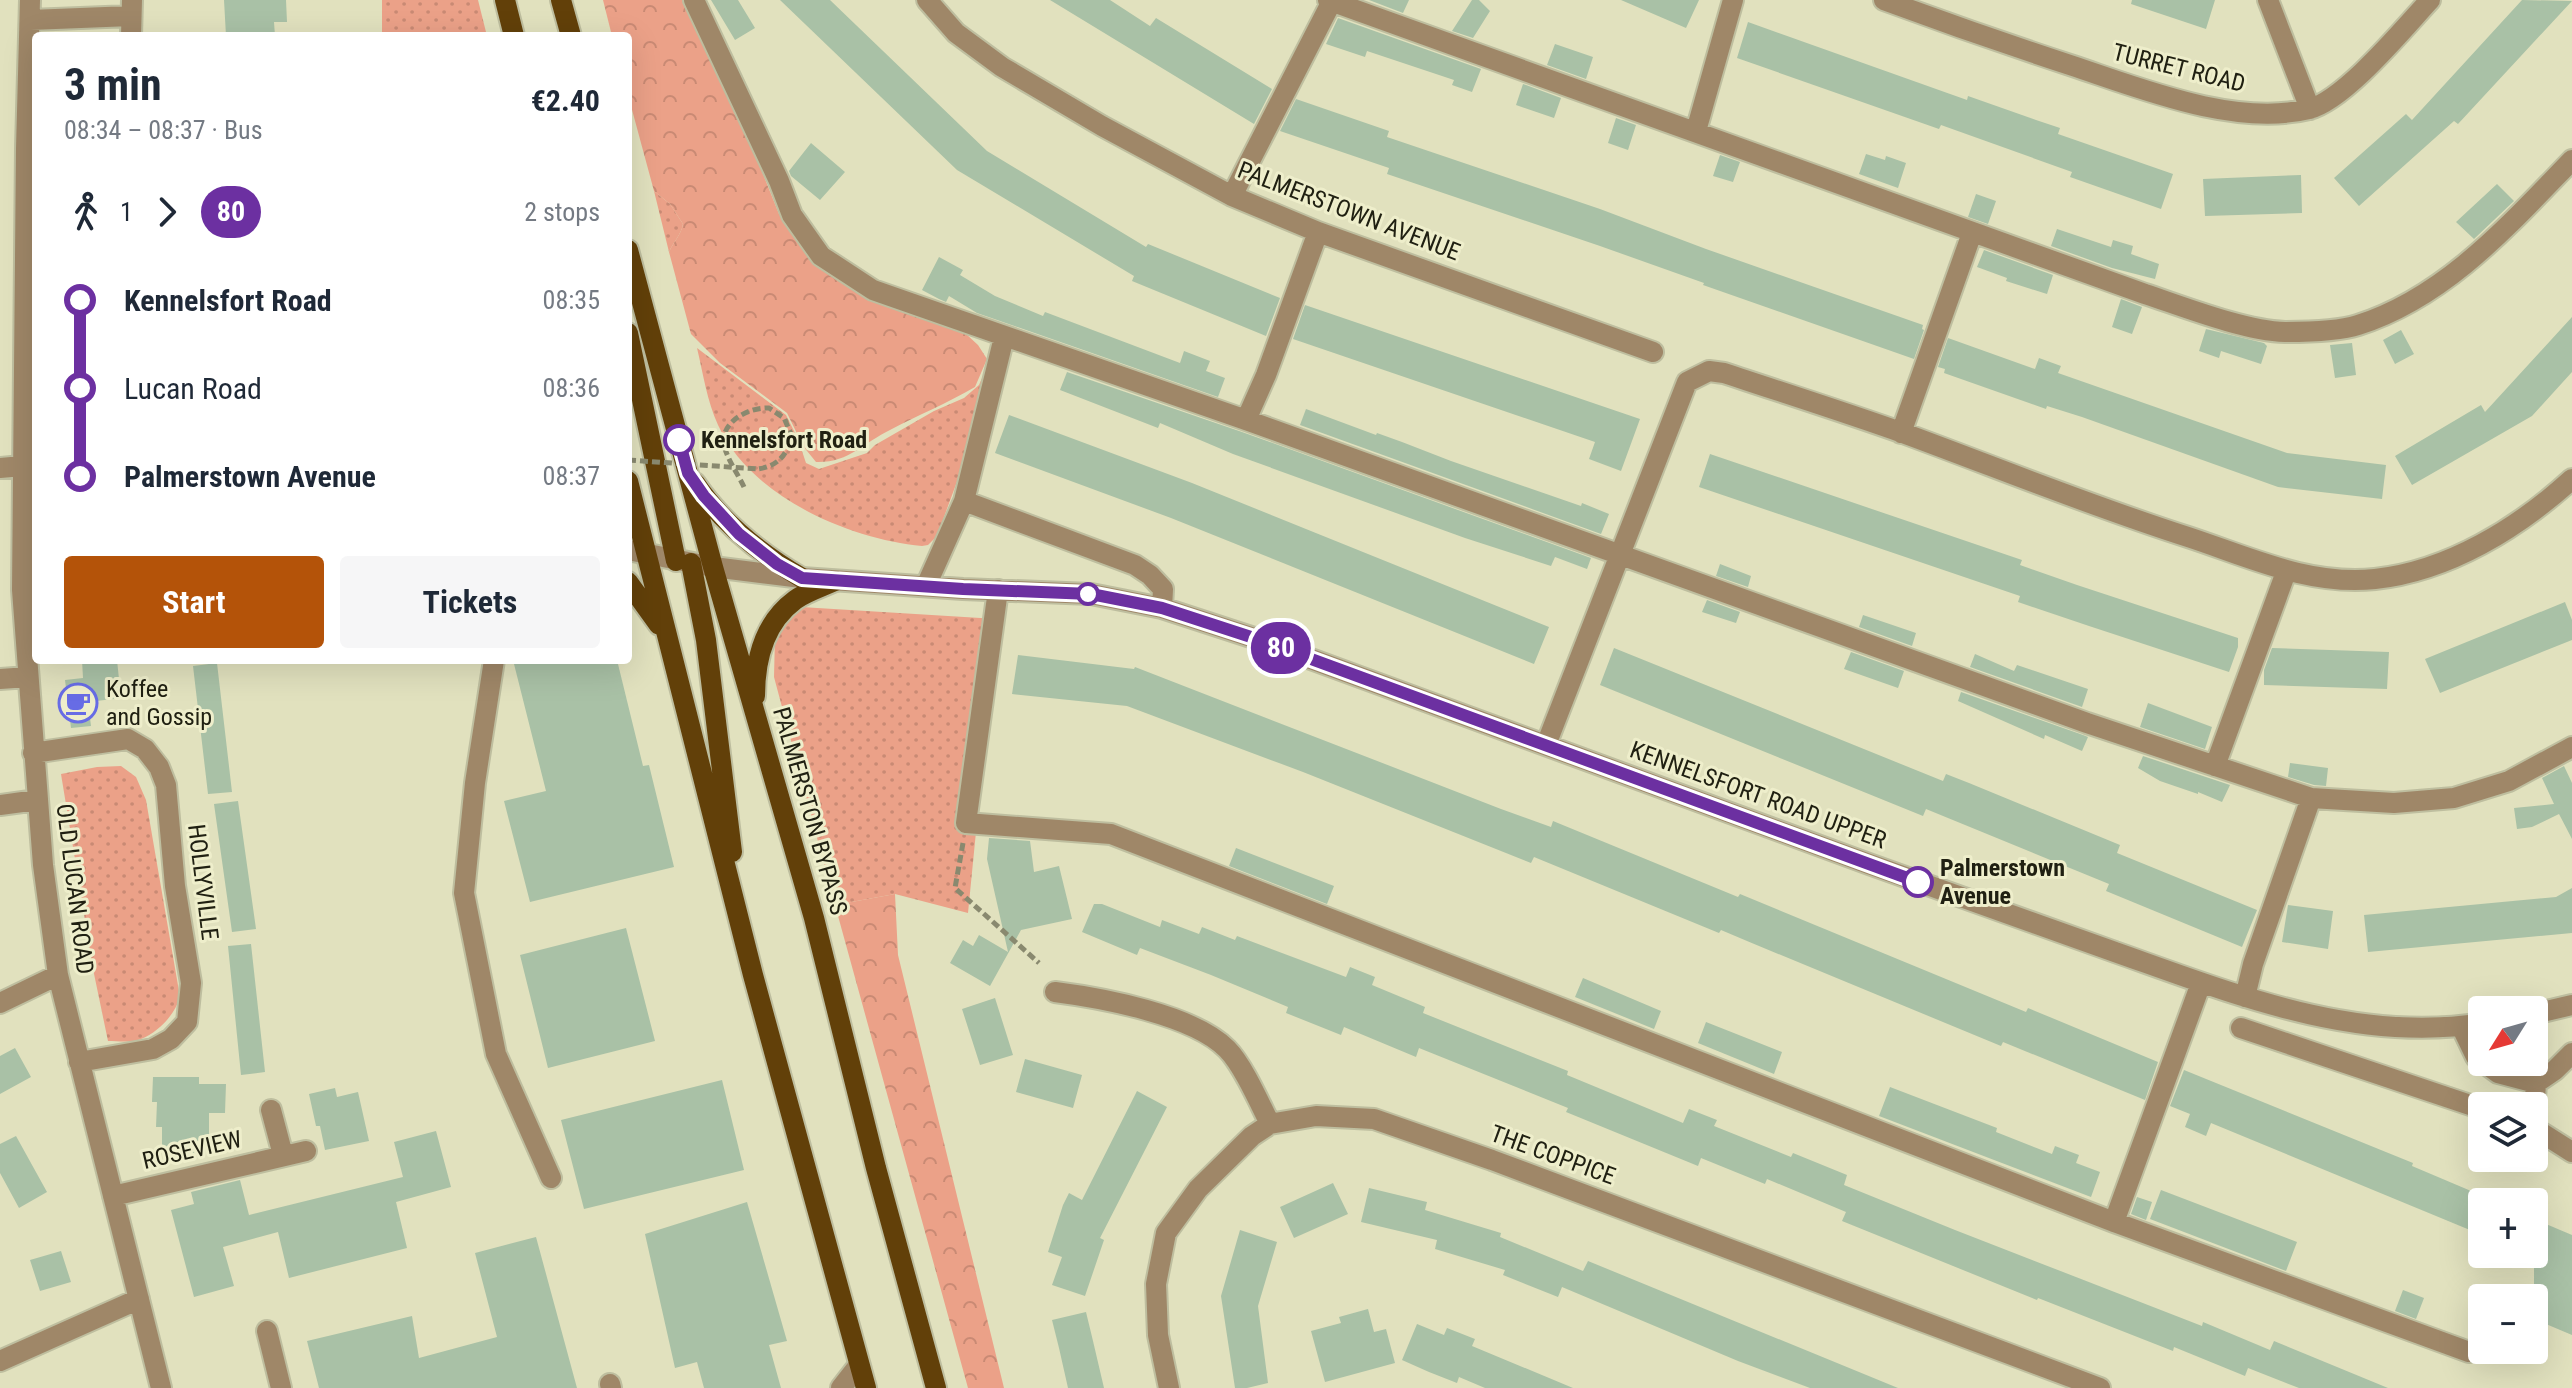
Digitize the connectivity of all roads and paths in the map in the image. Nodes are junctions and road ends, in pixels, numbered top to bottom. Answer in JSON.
{"nodes":[{"id":1,"x":505,"y":0,"type":"edge"},
{"id":2,"x":561,"y":0,"type":"edge"},
{"id":3,"x":694,"y":0,"type":"edge"},
{"id":4,"x":927,"y":0,"type":"edge"},
{"id":5,"x":1733,"y":0,"type":"edge"},
{"id":6,"x":1884,"y":0,"type":"edge"},
{"id":7,"x":2268,"y":0,"type":"edge"},
{"id":8,"x":2430,"y":0,"type":"edge"},
{"id":9,"x":1330,"y":1,"type":"edge"},
{"id":10,"x":30,"y":10,"type":"edge"},
{"id":11,"x":132,"y":17,"type":"edge"},
{"id":12,"x":513,"y":32,"type":"edge"},
{"id":13,"x":570,"y":32,"type":"edge"},
{"id":14,"x":2310,"y":109,"type":"junction"},
{"id":15,"x":1696,"y":131,"type":"junction"},
{"id":16,"x":2572,"y":160,"type":"edge"},
{"id":17,"x":1232,"y":196,"type":"junction"},
{"id":18,"x":1318,"y":232,"type":"junction"},
{"id":19,"x":1972,"y":233,"type":"junction"},
{"id":20,"x":632,"y":265,"type":"edge"},
{"id":21,"x":30,"y":278,"type":"edge"},
{"id":22,"x":1004,"y":337,"type":"junction"},
{"id":23,"x":632,"y":349,"type":"edge"},
{"id":24,"x":1653,"y":352,"type":"dead end"},
{"id":25,"x":1246,"y":420,"type":"junction"},
{"id":26,"x":1901,"y":433,"type":"junction"},
{"id":27,"x":30,"y":440,"type":"edge"},
{"id":28,"x":632,"y":460,"type":"edge"},
{"id":29,"x":22,"y":466,"type":"junction"},
{"id":30,"x":735,"y":467,"type":"edge"},
{"id":31,"x":735,"y":467,"type":"edge"},
{"id":32,"x":735,"y":467,"type":"edge"},
{"id":33,"x":735,"y":467,"type":"edge"},
{"id":34,"x":0,"y":468,"type":"edge"},
{"id":35,"x":688,"y":473,"type":"junction"},
{"id":36,"x":2572,"y":479,"type":"edge"},
{"id":37,"x":744,"y":487,"type":"dead end"},
{"id":38,"x":964,"y":501,"type":"junction"},
{"id":39,"x":632,"y":513,"type":"edge"},
{"id":40,"x":637,"y":552,"type":"edge"},
{"id":41,"x":1618,"y":555,"type":"junction"},
{"id":42,"x":684,"y":562,"type":"junction"},
{"id":43,"x":713,"y":567,"type":"junction"},
{"id":44,"x":2286,"y":572,"type":"junction"},
{"id":45,"x":802,"y":578,"type":"junction"},
{"id":46,"x":835,"y":581,"type":"junction"},
{"id":47,"x":926,"y":586,"type":"junction"},
{"id":48,"x":632,"y":587,"type":"edge"},
{"id":49,"x":998,"y":590,"type":"junction"},
{"id":50,"x":1162,"y":608,"type":"junction"},
{"id":51,"x":670,"y":642,"type":"junction"},
{"id":52,"x":493,"y":664,"type":"edge"},
{"id":53,"x":28,"y":677,"type":"junction"},
{"id":54,"x":0,"y":679,"type":"edge"},
{"id":55,"x":755,"y":716,"type":"junction"},
{"id":56,"x":1546,"y":745,"type":"junction"},
{"id":57,"x":2572,"y":747,"type":"edge"},
{"id":58,"x":33,"y":753,"type":"junction"},
{"id":59,"x":2215,"y":766,"type":"junction"},
{"id":60,"x":2311,"y":798,"type":"junction"},
{"id":61,"x":37,"y":800,"type":"junction"},
{"id":62,"x":0,"y":805,"type":"edge"},
{"id":63,"x":966,"y":823,"type":"junction"},
{"id":64,"x":742,"y":931,"type":"junction"},
{"id":65,"x":1039,"y":963,"type":"dead end"},
{"id":66,"x":58,"y":975,"type":"junction"},
{"id":67,"x":2201,"y":983,"type":"junction"},
{"id":68,"x":1055,"y":992,"type":"dead end"},
{"id":69,"x":2245,"y":997,"type":"junction"},
{"id":70,"x":0,"y":1003,"type":"edge"},
{"id":71,"x":2572,"y":1005,"type":"edge"},
{"id":72,"x":2548,"y":1011,"type":"edge"},
{"id":73,"x":2468,"y":1025,"type":"edge"},
{"id":74,"x":2461,"y":1026,"type":"junction"},
{"id":75,"x":2241,"y":1028,"type":"dead end"},
{"id":76,"x":2468,"y":1040,"type":"edge"},
{"id":77,"x":2572,"y":1053,"type":"edge"},
{"id":78,"x":79,"y":1062,"type":"junction"},
{"id":79,"x":2509,"y":1076,"type":"edge"},
{"id":80,"x":2536,"y":1083,"type":"junction"},
{"id":81,"x":2535,"y":1092,"type":"edge"},
{"id":82,"x":2468,"y":1104,"type":"edge"},
{"id":83,"x":271,"y":1110,"type":"dead end"},
{"id":84,"x":1270,"y":1124,"type":"junction"},
{"id":85,"x":2548,"y":1137,"type":"edge"},
{"id":86,"x":306,"y":1151,"type":"dead end"},
{"id":87,"x":2572,"y":1152,"type":"edge"},
{"id":88,"x":283,"y":1155,"type":"junction"},
{"id":89,"x":551,"y":1178,"type":"dead end"},
{"id":90,"x":113,"y":1196,"type":"junction"},
{"id":91,"x":2114,"y":1222,"type":"junction"},
{"id":92,"x":139,"y":1299,"type":"junction"},
{"id":93,"x":267,"y":1331,"type":"dead end"},
{"id":94,"x":2468,"y":1352,"type":"edge"},
{"id":95,"x":0,"y":1361,"type":"edge"},
{"id":96,"x":859,"y":1365,"type":"junction"},
{"id":97,"x":161,"y":1388,"type":"edge"},
{"id":98,"x":281,"y":1388,"type":"edge"},
{"id":99,"x":841,"y":1388,"type":"edge"},
{"id":100,"x":866,"y":1388,"type":"edge"},
{"id":101,"x":936,"y":1388,"type":"edge"},
{"id":102,"x":1169,"y":1388,"type":"edge"},
{"id":103,"x":2100,"y":1388,"type":"edge"}],
"edges":[{"from":1,"to":12,"type":"main road"},
{"from":2,"to":13,"type":"main road"},
{"from":3,"to":22,"type":"street"},
{"from":4,"to":17,"type":"street","name":"PALMERSTOWN AVENUE"},
{"from":5,"to":15,"type":"street"},
{"from":6,"to":14,"type":"street","name":"TURRET ROAD"},
{"from":7,"to":14,"type":"street"},
{"from":8,"to":14,"type":"street","name":"TURRET ROAD"},
{"from":9,"to":15,"type":"street"},
{"from":9,"to":17,"type":"street"},
{"from":10,"to":11,"type":"street"},
{"from":10,"to":21,"type":"street","name":"OLD LUCAN ROAD"},
{"from":15,"to":19,"type":"street"},
{"from":16,"to":19,"type":"street"},
{"from":17,"to":18,"type":"street","name":"PALMERSTOWN AVENUE"},
{"from":18,"to":24,"type":"street","name":"PALMERSTOWN AVENUE"},
{"from":18,"to":25,"type":"street"},
{"from":19,"to":26,"type":"street"},
{"from":20,"to":35,"type":"main road","name":"PALMERSTON BYPASS"},
{"from":21,"to":27,"type":"street","name":"OLD LUCAN ROAD"},
{"from":22,"to":25,"type":"street"},
{"from":22,"to":38,"type":"street"},
{"from":23,"to":42,"type":"main road"},
{"from":25,"to":41,"type":"street"},
{"from":26,"to":41,"type":"street"},
{"from":26,"to":44,"type":"street"},
{"from":27,"to":29,"type":"street","name":"OLD LUCAN ROAD"},
{"from":28,"to":30,"type":"path","bridge":true},
{"from":29,"to":34,"type":"street"},
{"from":29,"to":53,"type":"street","name":"OLD LUCAN ROAD"},
{"from":31,"to":32,"type":"path","bridge":true},
{"from":33,"to":37,"type":"path","bridge":true},
{"from":35,"to":43,"type":"main road","name":"PALMERSTON BYPASS"},
{"from":35,"to":45,"type":"main road"},
{"from":36,"to":44,"type":"street"},
{"from":38,"to":47,"type":"street"},
{"from":38,"to":50,"type":"street"},
{"from":39,"to":40,"type":"main road"},
{"from":40,"to":42,"type":"street","name":"KENNELSFORT ROAD UPPER"},
{"from":40,"to":51,"type":"main road"},
{"from":41,"to":56,"type":"street"},
{"from":41,"to":59,"type":"street"},
{"from":42,"to":43,"type":"street","name":"KENNELSFORT ROAD UPPER"},
{"from":42,"to":64,"type":"main road"},
{"from":43,"to":45,"type":"street","name":"KENNELSFORT ROAD UPPER"},
{"from":43,"to":55,"type":"main road","name":"PALMERSTON BYPASS"},
{"from":44,"to":59,"type":"street"},
{"from":45,"to":46,"type":"street","name":"KENNELSFORT ROAD UPPER"},
{"from":46,"to":47,"type":"street","name":"KENNELSFORT ROAD UPPER"},
{"from":46,"to":55,"type":"main road"},
{"from":47,"to":49,"type":"street","name":"KENNELSFORT ROAD UPPER"},
{"from":48,"to":51,"type":"main road"},
{"from":49,"to":50,"type":"street","name":"KENNELSFORT ROAD UPPER"},
{"from":49,"to":63,"type":"street"},
{"from":50,"to":56,"type":"street","name":"KENNELSFORT ROAD UPPER"},
{"from":51,"to":64,"type":"main road"},
{"from":52,"to":89,"type":"street"},
{"from":53,"to":54,"type":"street"},
{"from":53,"to":58,"type":"street","name":"OLD LUCAN ROAD"},
{"from":55,"to":101,"type":"main road","name":"PALMERSTON BYPASS"},
{"from":56,"to":67,"type":"street","name":"KENNELSFORT ROAD UPPER"},
{"from":57,"to":60,"type":"street"},
{"from":58,"to":61,"type":"street","name":"OLD LUCAN ROAD"},
{"from":58,"to":78,"type":"street","name":"HOLLYVILLE"},
{"from":59,"to":60,"type":"street"},
{"from":60,"to":69,"type":"street"},
{"from":61,"to":62,"type":"street"},
{"from":61,"to":66,"type":"street","name":"OLD LUCAN ROAD"},
{"from":63,"to":65,"type":"path"},
{"from":63,"to":91,"type":"street"},
{"from":64,"to":96,"type":"main road"},
{"from":66,"to":70,"type":"street"},
{"from":66,"to":78,"type":"street","name":"OLD LUCAN ROAD"},
{"from":67,"to":69,"type":"street","name":"KENNELSFORT ROAD UPPER"},
{"from":67,"to":91,"type":"street"},
{"from":68,"to":84,"type":"street"},
{"from":69,"to":74,"type":"street","name":"KENNELSFORT ROAD UPPER"},
{"from":71,"to":72,"type":"street"},
{"from":73,"to":74,"type":"street","name":"KENNELSFORT ROAD UPPER"},
{"from":74,"to":76,"type":"street"},
{"from":75,"to":82,"type":"street"},
{"from":77,"to":80,"type":"street"},
{"from":78,"to":90,"type":"street","name":"OLD LUCAN ROAD"},
{"from":79,"to":80,"type":"street"},
{"from":80,"to":81,"type":"street"},
{"from":83,"to":88,"type":"street","name":"ROSEVIEW"},
{"from":84,"to":102,"type":"street","name":"THE COPPICE"},
{"from":84,"to":103,"type":"street","name":"THE COPPICE"},
{"from":85,"to":87,"type":"street"},
{"from":86,"to":88,"type":"street","name":"ROSEVIEW"},
{"from":88,"to":90,"type":"street","name":"ROSEVIEW"},
{"from":90,"to":92,"type":"street","name":"OLD LUCAN ROAD"},
{"from":91,"to":94,"type":"street"},
{"from":92,"to":95,"type":"street"},
{"from":92,"to":97,"type":"street","name":"OLD LUCAN ROAD"},
{"from":93,"to":98,"type":"street"},
{"from":96,"to":99,"type":"street"},
{"from":96,"to":100,"type":"main road"}]}
